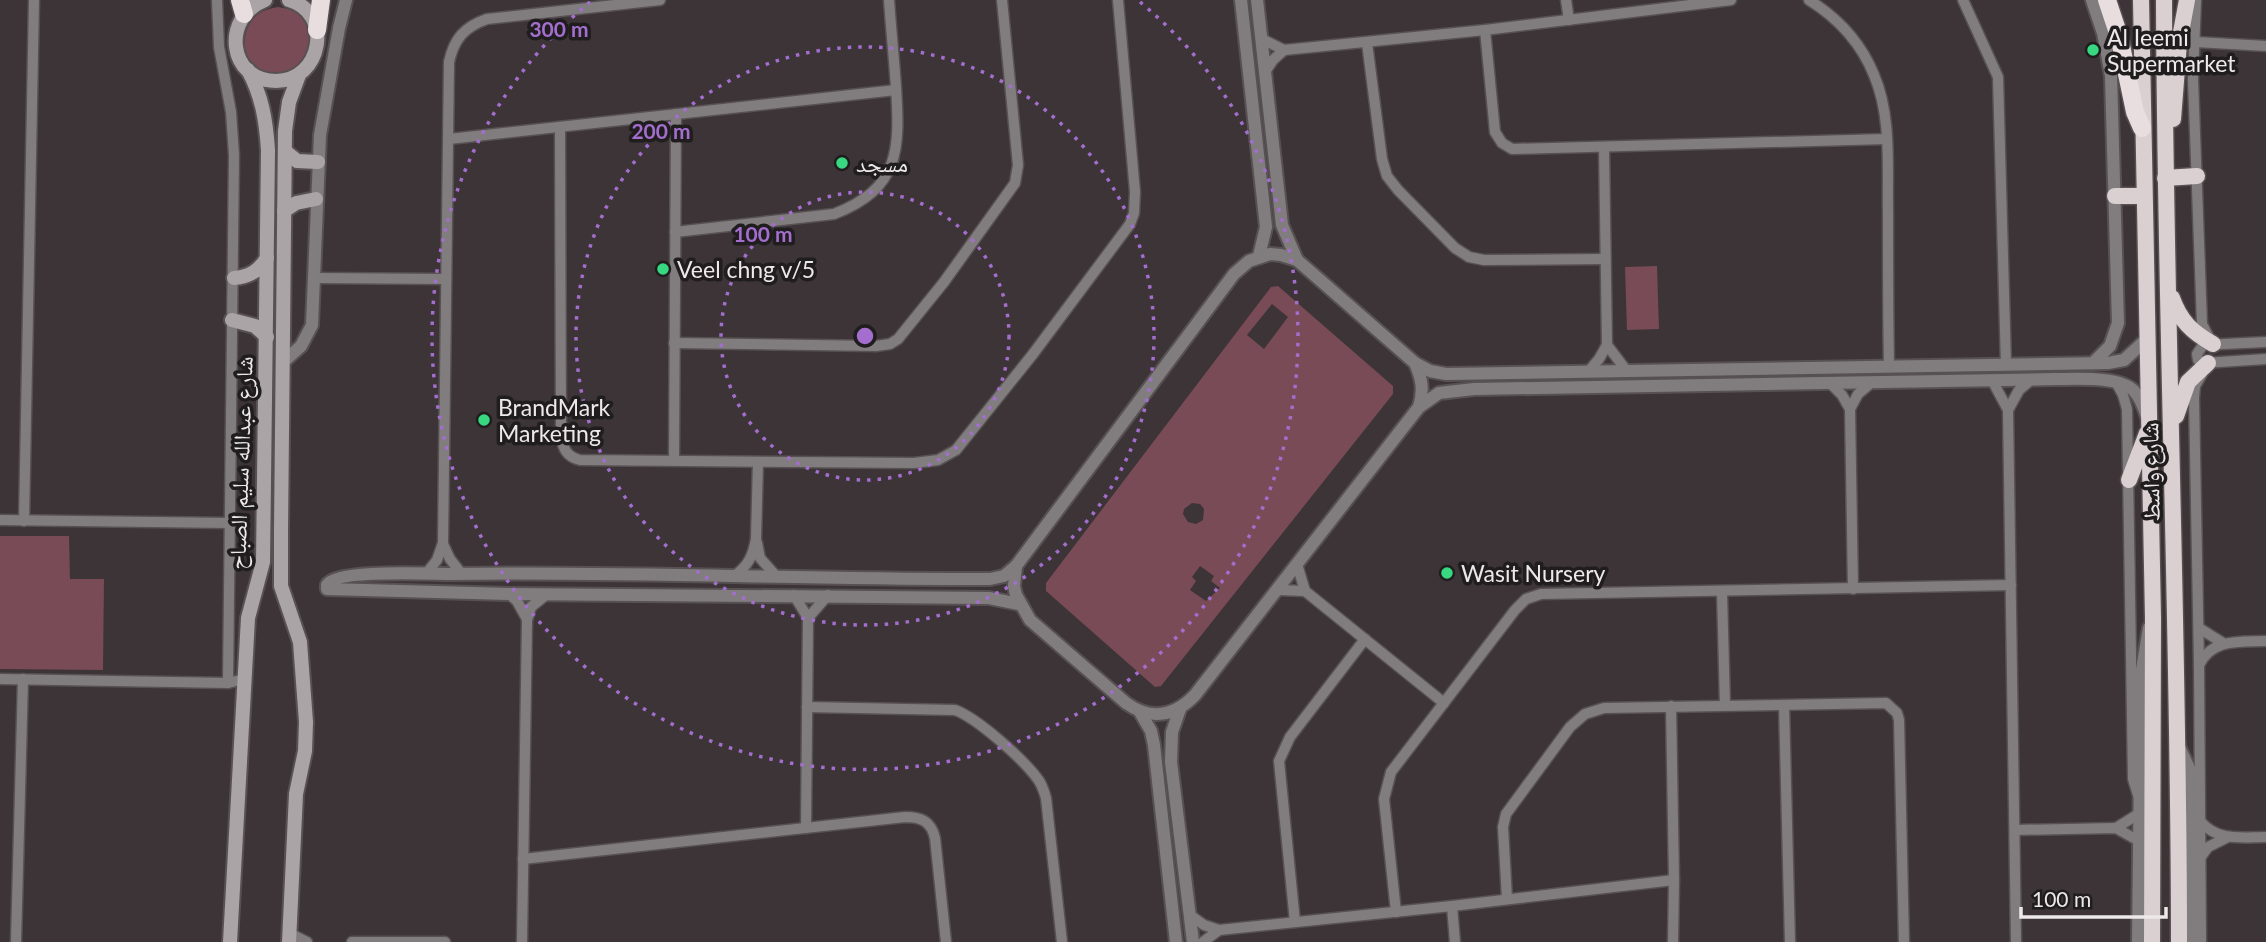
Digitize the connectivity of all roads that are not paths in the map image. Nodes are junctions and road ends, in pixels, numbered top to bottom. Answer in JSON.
{"nodes":[{"id":1,"x":34,"y":0,"type":"edge"},
{"id":2,"x":217,"y":0,"type":"edge"},
{"id":3,"x":289,"y":0,"type":"edge"},
{"id":4,"x":321,"y":0,"type":"edge"},
{"id":5,"x":346,"y":0,"type":"edge"},
{"id":6,"x":660,"y":0,"type":"edge"},
{"id":7,"x":889,"y":0,"type":"edge"},
{"id":8,"x":1002,"y":0,"type":"edge"},
{"id":9,"x":1118,"y":0,"type":"edge"},
{"id":10,"x":1241,"y":0,"type":"edge"},
{"id":11,"x":1258,"y":0,"type":"edge"},
{"id":12,"x":1566,"y":0,"type":"edge"},
{"id":13,"x":1731,"y":0,"type":"edge"},
{"id":14,"x":1809,"y":0,"type":"edge"},
{"id":15,"x":1963,"y":0,"type":"edge"},
{"id":16,"x":2092,"y":0,"type":"edge"},
{"id":17,"x":2106,"y":0,"type":"edge"},
{"id":18,"x":2141,"y":0,"type":"edge"},
{"id":19,"x":2164,"y":0,"type":"edge"},
{"id":20,"x":2187,"y":0,"type":"edge"},
{"id":21,"x":2196,"y":0,"type":"edge"},
{"id":22,"x":252,"y":3,"type":"edge"},
{"id":23,"x":303,"y":4,"type":"edge"},
{"id":24,"x":1569,"y":20,"type":"junction"},
{"id":25,"x":317,"y":30,"type":"junction"},
{"id":26,"x":1485,"y":30,"type":"junction"},
{"id":27,"x":1262,"y":39,"type":"junction"},
{"id":28,"x":2196,"y":42,"type":"junction"},
{"id":29,"x":1367,"y":43,"type":"junction"},
{"id":30,"x":2266,"y":46,"type":"edge"},
{"id":31,"x":1284,"y":50,"type":"junction"},
{"id":32,"x":248,"y":70,"type":"junction"},
{"id":33,"x":1265,"y":72,"type":"junction"},
{"id":34,"x":299,"y":75,"type":"junction"},
{"id":35,"x":896,"y":90,"type":"junction"},
{"id":36,"x":676,"y":114,"type":"junction"},
{"id":37,"x":561,"y":127,"type":"junction"},
{"id":38,"x":2142,"y":128,"type":"junction"},
{"id":39,"x":449,"y":139,"type":"junction"},
{"id":40,"x":1886,"y":139,"type":"junction"},
{"id":41,"x":1604,"y":147,"type":"junction"},
{"id":42,"x":2164,"y":148,"type":"junction"},
{"id":43,"x":286,"y":152,"type":"junction"},
{"id":44,"x":318,"y":162,"type":"junction"},
{"id":45,"x":2197,"y":176,"type":"junction"},
{"id":46,"x":2165,"y":178,"type":"junction"},
{"id":47,"x":2115,"y":196,"type":"junction"},
{"id":48,"x":2143,"y":196,"type":"junction"},
{"id":49,"x":316,"y":200,"type":"junction"},
{"id":50,"x":1279,"y":200,"type":"junction"},
{"id":51,"x":1263,"y":202,"type":"junction"},
{"id":52,"x":284,"y":211,"type":"junction"},
{"id":53,"x":675,"y":232,"type":"junction"},
{"id":54,"x":1259,"y":256,"type":"junction"},
{"id":55,"x":267,"y":258,"type":"junction"},
{"id":56,"x":1604,"y":259,"type":"junction"},
{"id":57,"x":1297,"y":260,"type":"junction"},
{"id":58,"x":234,"y":278,"type":"junction"},
{"id":59,"x":315,"y":278,"type":"junction"},
{"id":60,"x":446,"y":279,"type":"junction"},
{"id":61,"x":2168,"y":289,"type":"junction"},
{"id":62,"x":232,"y":320,"type":"junction"},
{"id":63,"x":267,"y":337,"type":"junction"},
{"id":64,"x":2147,"y":339,"type":"junction"},
{"id":65,"x":2266,"y":342,"type":"edge"},
{"id":66,"x":674,"y":343,"type":"junction"},
{"id":67,"x":2213,"y":344,"type":"junction"},
{"id":68,"x":1606,"y":345,"type":"junction"},
{"id":69,"x":2266,"y":359,"type":"edge"},
{"id":70,"x":2212,"y":362,"type":"junction"},
{"id":71,"x":282,"y":363,"type":"junction"},
{"id":72,"x":1415,"y":363,"type":"junction"},
{"id":73,"x":2090,"y":363,"type":"junction"},
{"id":74,"x":2006,"y":365,"type":"junction"},
{"id":75,"x":1889,"y":366,"type":"junction"},
{"id":76,"x":1626,"y":370,"type":"junction"},
{"id":77,"x":1589,"y":371,"type":"junction"},
{"id":78,"x":1510,"y":372,"type":"junction"},
{"id":79,"x":2069,"y":379,"type":"junction"},
{"id":80,"x":2031,"y":380,"type":"junction"},
{"id":81,"x":1993,"y":382,"type":"junction"},
{"id":82,"x":2116,"y":382,"type":"junction"},
{"id":83,"x":1871,"y":383,"type":"junction"},
{"id":84,"x":1831,"y":384,"type":"junction"},
{"id":85,"x":1474,"y":390,"type":"junction"},
{"id":86,"x":1419,"y":407,"type":"junction"},
{"id":87,"x":1850,"y":410,"type":"junction"},
{"id":88,"x":2008,"y":410,"type":"junction"},
{"id":89,"x":2150,"y":424,"type":"junction"},
{"id":90,"x":2172,"y":432,"type":"junction"},
{"id":91,"x":674,"y":460,"type":"junction"},
{"id":92,"x":758,"y":461,"type":"junction"},
{"id":93,"x":2129,"y":480,"type":"junction"},
{"id":94,"x":0,"y":520,"type":"edge"},
{"id":95,"x":24,"y":521,"type":"junction"},
{"id":96,"x":230,"y":523,"type":"junction"},
{"id":97,"x":756,"y":539,"type":"junction"},
{"id":98,"x":443,"y":543,"type":"junction"},
{"id":99,"x":1297,"y":564,"type":"junction"},
{"id":100,"x":1016,"y":566,"type":"junction"},
{"id":101,"x":261,"y":573,"type":"junction"},
{"id":102,"x":461,"y":573,"type":"junction"},
{"id":103,"x":426,"y":574,"type":"junction"},
{"id":104,"x":734,"y":576,"type":"junction"},
{"id":105,"x":778,"y":578,"type":"junction"},
{"id":106,"x":960,"y":580,"type":"junction"},
{"id":107,"x":2011,"y":585,"type":"junction"},
{"id":108,"x":281,"y":586,"type":"junction"},
{"id":109,"x":1853,"y":589,"type":"junction"},
{"id":110,"x":1278,"y":590,"type":"junction"},
{"id":111,"x":1305,"y":591,"type":"junction"},
{"id":112,"x":1722,"y":592,"type":"junction"},
{"id":113,"x":509,"y":594,"type":"junction"},
{"id":114,"x":548,"y":594,"type":"junction"},
{"id":115,"x":794,"y":595,"type":"junction"},
{"id":116,"x":828,"y":595,"type":"junction"},
{"id":117,"x":957,"y":598,"type":"junction"},
{"id":118,"x":1019,"y":604,"type":"junction"},
{"id":119,"x":808,"y":618,"type":"junction"},
{"id":120,"x":2153,"y":618,"type":"junction"},
{"id":121,"x":527,"y":620,"type":"junction"},
{"id":122,"x":2199,"y":628,"type":"junction"},
{"id":123,"x":1365,"y":639,"type":"junction"},
{"id":124,"x":2266,"y":641,"type":"edge"},
{"id":125,"x":2223,"y":643,"type":"junction"},
{"id":126,"x":2199,"y":665,"type":"junction"},
{"id":127,"x":0,"y":678,"type":"edge"},
{"id":128,"x":23,"y":679,"type":"junction"},
{"id":129,"x":228,"y":682,"type":"junction"},
{"id":130,"x":243,"y":684,"type":"junction"},
{"id":131,"x":1444,"y":703,"type":"junction"},
{"id":132,"x":1725,"y":705,"type":"junction"},
{"id":133,"x":1784,"y":705,"type":"junction"},
{"id":134,"x":1671,"y":706,"type":"junction"},
{"id":135,"x":807,"y":707,"type":"junction"},
{"id":136,"x":1180,"y":709,"type":"junction"},
{"id":137,"x":1140,"y":712,"type":"junction"},
{"id":138,"x":1156,"y":761,"type":"junction"},
{"id":139,"x":1171,"y":762,"type":"junction"},
{"id":140,"x":2140,"y":806,"type":"junction"},
{"id":141,"x":2200,"y":821,"type":"junction"},
{"id":142,"x":806,"y":828,"type":"junction"},
{"id":143,"x":2116,"y":828,"type":"junction"},
{"id":144,"x":2015,"y":830,"type":"junction"},
{"id":145,"x":2266,"y":837,"type":"edge"},
{"id":146,"x":2227,"y":838,"type":"junction"},
{"id":147,"x":2139,"y":841,"type":"junction"},
{"id":148,"x":2200,"y":858,"type":"junction"},
{"id":149,"x":523,"y":859,"type":"junction"},
{"id":150,"x":1674,"y":880,"type":"junction"},
{"id":151,"x":1507,"y":899,"type":"junction"},
{"id":152,"x":1452,"y":906,"type":"junction"},
{"id":153,"x":1396,"y":912,"type":"junction"},
{"id":154,"x":1190,"y":915,"type":"junction"},
{"id":155,"x":2201,"y":918,"type":"joint"},
{"id":156,"x":1295,"y":922,"type":"junction"},
{"id":157,"x":1219,"y":930,"type":"junction"},
{"id":158,"x":289,"y":938,"type":"edge"},
{"id":159,"x":2191,"y":941,"type":"edge"},
{"id":160,"x":16,"y":942,"type":"edge"},
{"id":161,"x":230,"y":942,"type":"edge"},
{"id":162,"x":307,"y":942,"type":"edge"},
{"id":163,"x":352,"y":942,"type":"edge"},
{"id":164,"x":424,"y":942,"type":"edge"},
{"id":165,"x":445,"y":942,"type":"edge"},
{"id":166,"x":522,"y":942,"type":"edge"},
{"id":167,"x":946,"y":942,"type":"edge"},
{"id":168,"x":1062,"y":942,"type":"edge"},
{"id":169,"x":1176,"y":942,"type":"edge"},
{"id":170,"x":1194,"y":942,"type":"edge"},
{"id":171,"x":1203,"y":942,"type":"edge"},
{"id":172,"x":1455,"y":942,"type":"edge"},
{"id":173,"x":1672,"y":942,"type":"edge"},
{"id":174,"x":1790,"y":942,"type":"edge"},
{"id":175,"x":1904,"y":942,"type":"edge"},
{"id":176,"x":2016,"y":942,"type":"edge"},
{"id":177,"x":2138,"y":942,"type":"edge"},
{"id":178,"x":2152,"y":942,"type":"edge"}],
"edges":[{"from":1,"to":95,"type":"street"},
{"from":2,"to":58,"type":"street"},
{"from":3,"to":23,"type":"main road"},
{"from":4,"to":25,"type":"highway"},
{"from":5,"to":44,"type":"street"},
{"from":6,"to":39,"type":"street"},
{"from":7,"to":35,"type":"street"},
{"from":8,"to":66,"type":"street"},
{"from":9,"to":92,"type":"street"},
{"from":10,"to":51,"type":"street"},
{"from":11,"to":27,"type":"street"},
{"from":12,"to":24,"type":"street"},
{"from":13,"to":24,"type":"street"},
{"from":14,"to":40,"type":"street"},
{"from":15,"to":74,"type":"street"},
{"from":16,"to":47,"type":"street"},
{"from":17,"to":38,"type":"highway"},
{"from":18,"to":38,"type":"highway","name":"شارع واسط"},
{"from":19,"to":42,"type":"highway","name":"شارع واسط"},
{"from":20,"to":42,"type":"highway"},
{"from":21,"to":28,"type":"street"},
{"from":22,"to":32,"type":"main road","name":"شارع عبدالله سليم الصباح"},
{"from":23,"to":25,"type":"main road"},
{"from":24,"to":26,"type":"street"},
{"from":25,"to":34,"type":"main road","name":"شارع عبدالله سليم الصباح"},
{"from":26,"to":29,"type":"street"},
{"from":26,"to":41,"type":"street"},
{"from":27,"to":31,"type":"street"},
{"from":27,"to":33,"type":"street"},
{"from":28,"to":30,"type":"street"},
{"from":28,"to":45,"type":"street"},
{"from":29,"to":31,"type":"street"},
{"from":29,"to":56,"type":"street"},
{"from":31,"to":33,"type":"street"},
{"from":32,"to":34,"type":"main road"},
{"from":32,"to":55,"type":"main road","name":"شارع عبدالله سليم الصباح"},
{"from":33,"to":50,"type":"street"},
{"from":34,"to":43,"type":"main road","name":"شارع عبدالله سليم الصباح"},
{"from":35,"to":36,"type":"street"},
{"from":35,"to":53,"type":"street"},
{"from":36,"to":37,"type":"street"},
{"from":36,"to":53,"type":"street"},
{"from":37,"to":39,"type":"street"},
{"from":37,"to":91,"type":"street"},
{"from":38,"to":48,"type":"highway","name":"شارع واسط"},
{"from":39,"to":60,"type":"street"},
{"from":40,"to":41,"type":"street"},
{"from":40,"to":75,"type":"street"},
{"from":41,"to":56,"type":"street"},
{"from":42,"to":46,"type":"highway","name":"شارع واسط"},
{"from":43,"to":44,"type":"main road"},
{"from":43,"to":52,"type":"main road","name":"شارع عبدالله سليم الصباح"},
{"from":44,"to":49,"type":"street"},
{"from":45,"to":46,"type":"highway"},
{"from":45,"to":67,"type":"street"},
{"from":46,"to":61,"type":"highway","name":"شارع واسط"},
{"from":47,"to":48,"type":"highway"},
{"from":47,"to":73,"type":"street"},
{"from":48,"to":64,"type":"highway","name":"شارع واسط"},
{"from":49,"to":52,"type":"main road"},
{"from":49,"to":59,"type":"street"},
{"from":50,"to":51,"type":"street"},
{"from":50,"to":57,"type":"street"},
{"from":51,"to":54,"type":"street"},
{"from":52,"to":71,"type":"main road","name":"شارع عبدالله سليم الصباح"},
{"from":53,"to":66,"type":"street"},
{"from":54,"to":57,"type":"street"},
{"from":54,"to":100,"type":"street"},
{"from":55,"to":58,"type":"main road"},
{"from":55,"to":63,"type":"main road","name":"شارع عبدالله سليم الصباح"},
{"from":56,"to":68,"type":"street"},
{"from":57,"to":72,"type":"street"},
{"from":58,"to":62,"type":"street"},
{"from":59,"to":60,"type":"street"},
{"from":59,"to":71,"type":"street"},
{"from":60,"to":98,"type":"street"},
{"from":61,"to":67,"type":"highway"},
{"from":61,"to":90,"type":"highway","name":"شارع واسط"},
{"from":62,"to":63,"type":"main road"},
{"from":62,"to":96,"type":"street"},
{"from":63,"to":101,"type":"main road","name":"شارع عبدالله سليم الصباح"},
{"from":64,"to":73,"type":"street"},
{"from":64,"to":89,"type":"highway","name":"شارع واسط"},
{"from":65,"to":67,"type":"street"},
{"from":66,"to":91,"type":"street"},
{"from":67,"to":70,"type":"street"},
{"from":68,"to":76,"type":"street"},
{"from":68,"to":77,"type":"street"},
{"from":69,"to":70,"type":"street"},
{"from":70,"to":90,"type":"highway"},
{"from":70,"to":122,"type":"street"},
{"from":71,"to":108,"type":"main road","name":"شارع عبدالله سليم الصباح"},
{"from":72,"to":78,"type":"street"},
{"from":72,"to":86,"type":"street"},
{"from":73,"to":74,"type":"street"},
{"from":73,"to":79,"type":"street"},
{"from":74,"to":75,"type":"street"},
{"from":75,"to":76,"type":"street"},
{"from":76,"to":77,"type":"street"},
{"from":77,"to":78,"type":"street"},
{"from":78,"to":85,"type":"street"},
{"from":79,"to":80,"type":"street"},
{"from":79,"to":82,"type":"street"},
{"from":80,"to":81,"type":"street"},
{"from":80,"to":88,"type":"street"},
{"from":81,"to":83,"type":"street"},
{"from":81,"to":88,"type":"street"},
{"from":82,"to":89,"type":"street"},
{"from":82,"to":93,"type":"street"},
{"from":83,"to":84,"type":"street"},
{"from":83,"to":87,"type":"street"},
{"from":84,"to":85,"type":"street"},
{"from":84,"to":87,"type":"street"},
{"from":85,"to":86,"type":"street"},
{"from":86,"to":99,"type":"street"},
{"from":87,"to":109,"type":"street"},
{"from":88,"to":107,"type":"street"},
{"from":89,"to":93,"type":"highway"},
{"from":89,"to":120,"type":"highway","name":"شارع واسط"},
{"from":90,"to":159,"type":"highway","name":"شارع واسط"},
{"from":91,"to":92,"type":"street"},
{"from":92,"to":97,"type":"street"},
{"from":93,"to":140,"type":"street"},
{"from":94,"to":95,"type":"street"},
{"from":95,"to":96,"type":"street"},
{"from":96,"to":129,"type":"street"},
{"from":97,"to":104,"type":"street"},
{"from":97,"to":105,"type":"street"},
{"from":98,"to":102,"type":"street"},
{"from":98,"to":103,"type":"street"},
{"from":99,"to":110,"type":"street"},
{"from":99,"to":111,"type":"street"},
{"from":100,"to":106,"type":"street"},
{"from":100,"to":118,"type":"street"},
{"from":101,"to":108,"type":"main road"},
{"from":101,"to":130,"type":"main road","name":"شارع عبدالله سليم الصباح"},
{"from":102,"to":103,"type":"street"},
{"from":102,"to":104,"type":"street"},
{"from":103,"to":113,"type":"street"},
{"from":104,"to":105,"type":"street"},
{"from":105,"to":106,"type":"street"},
{"from":106,"to":117,"type":"street"},
{"from":107,"to":109,"type":"street"},
{"from":107,"to":144,"type":"street"},
{"from":108,"to":158,"type":"main road","name":"شارع عبدالله سليم الصباح"},
{"from":109,"to":112,"type":"street"},
{"from":110,"to":111,"type":"street"},
{"from":110,"to":136,"type":"street"},
{"from":111,"to":123,"type":"street"},
{"from":112,"to":131,"type":"street"},
{"from":112,"to":132,"type":"street"},
{"from":113,"to":114,"type":"street"},
{"from":113,"to":121,"type":"street"},
{"from":114,"to":115,"type":"street"},
{"from":114,"to":121,"type":"street"},
{"from":115,"to":116,"type":"street"},
{"from":115,"to":119,"type":"street"},
{"from":116,"to":117,"type":"street"},
{"from":116,"to":119,"type":"street"},
{"from":117,"to":118,"type":"street"},
{"from":118,"to":137,"type":"street"},
{"from":119,"to":135,"type":"street"},
{"from":120,"to":140,"type":"street"},
{"from":120,"to":178,"type":"highway","name":"شارع واسط"},
{"from":121,"to":149,"type":"street"},
{"from":122,"to":125,"type":"street"},
{"from":122,"to":126,"type":"street"},
{"from":123,"to":131,"type":"street"},
{"from":123,"to":156,"type":"street"},
{"from":124,"to":125,"type":"street"},
{"from":125,"to":126,"type":"street"},
{"from":126,"to":141,"type":"street"},
{"from":127,"to":128,"type":"street"},
{"from":128,"to":129,"type":"street"},
{"from":128,"to":160,"type":"street"},
{"from":129,"to":130,"type":"street"},
{"from":130,"to":161,"type":"main road","name":"شارع عبدالله سليم الصباح"},
{"from":131,"to":153,"type":"street"},
{"from":132,"to":133,"type":"street"},
{"from":132,"to":134,"type":"street"},
{"from":133,"to":174,"type":"street"},
{"from":133,"to":175,"type":"street"},
{"from":134,"to":150,"type":"street"},
{"from":134,"to":151,"type":"street"},
{"from":135,"to":142,"type":"street"},
{"from":135,"to":168,"type":"street"},
{"from":136,"to":137,"type":"street"},
{"from":136,"to":139,"type":"street"},
{"from":137,"to":138,"type":"street"},
{"from":138,"to":139,"type":"street"},
{"from":138,"to":169,"type":"street"},
{"from":139,"to":154,"type":"street"},
{"from":140,"to":143,"type":"street"},
{"from":140,"to":147,"type":"street"},
{"from":141,"to":146,"type":"street"},
{"from":141,"to":148,"type":"street"},
{"from":142,"to":149,"type":"street"},
{"from":142,"to":167,"type":"street"},
{"from":143,"to":144,"type":"street"},
{"from":143,"to":147,"type":"street"},
{"from":144,"to":176,"type":"street"},
{"from":145,"to":146,"type":"street"},
{"from":146,"to":148,"type":"street"},
{"from":147,"to":177,"type":"street"},
{"from":148,"to":155,"type":"street"},
{"from":149,"to":166,"type":"street"},
{"from":150,"to":151,"type":"street"},
{"from":150,"to":173,"type":"street"},
{"from":151,"to":152,"type":"street"},
{"from":152,"to":153,"type":"street"},
{"from":152,"to":172,"type":"street"},
{"from":153,"to":156,"type":"street"},
{"from":154,"to":157,"type":"street"},
{"from":154,"to":170,"type":"street"},
{"from":155,"to":159,"type":"street"},
{"from":156,"to":157,"type":"street"},
{"from":157,"to":171,"type":"street"},
{"from":158,"to":162,"type":"street"},
{"from":163,"to":164,"type":"street"},
{"from":164,"to":165,"type":"street"}]}
